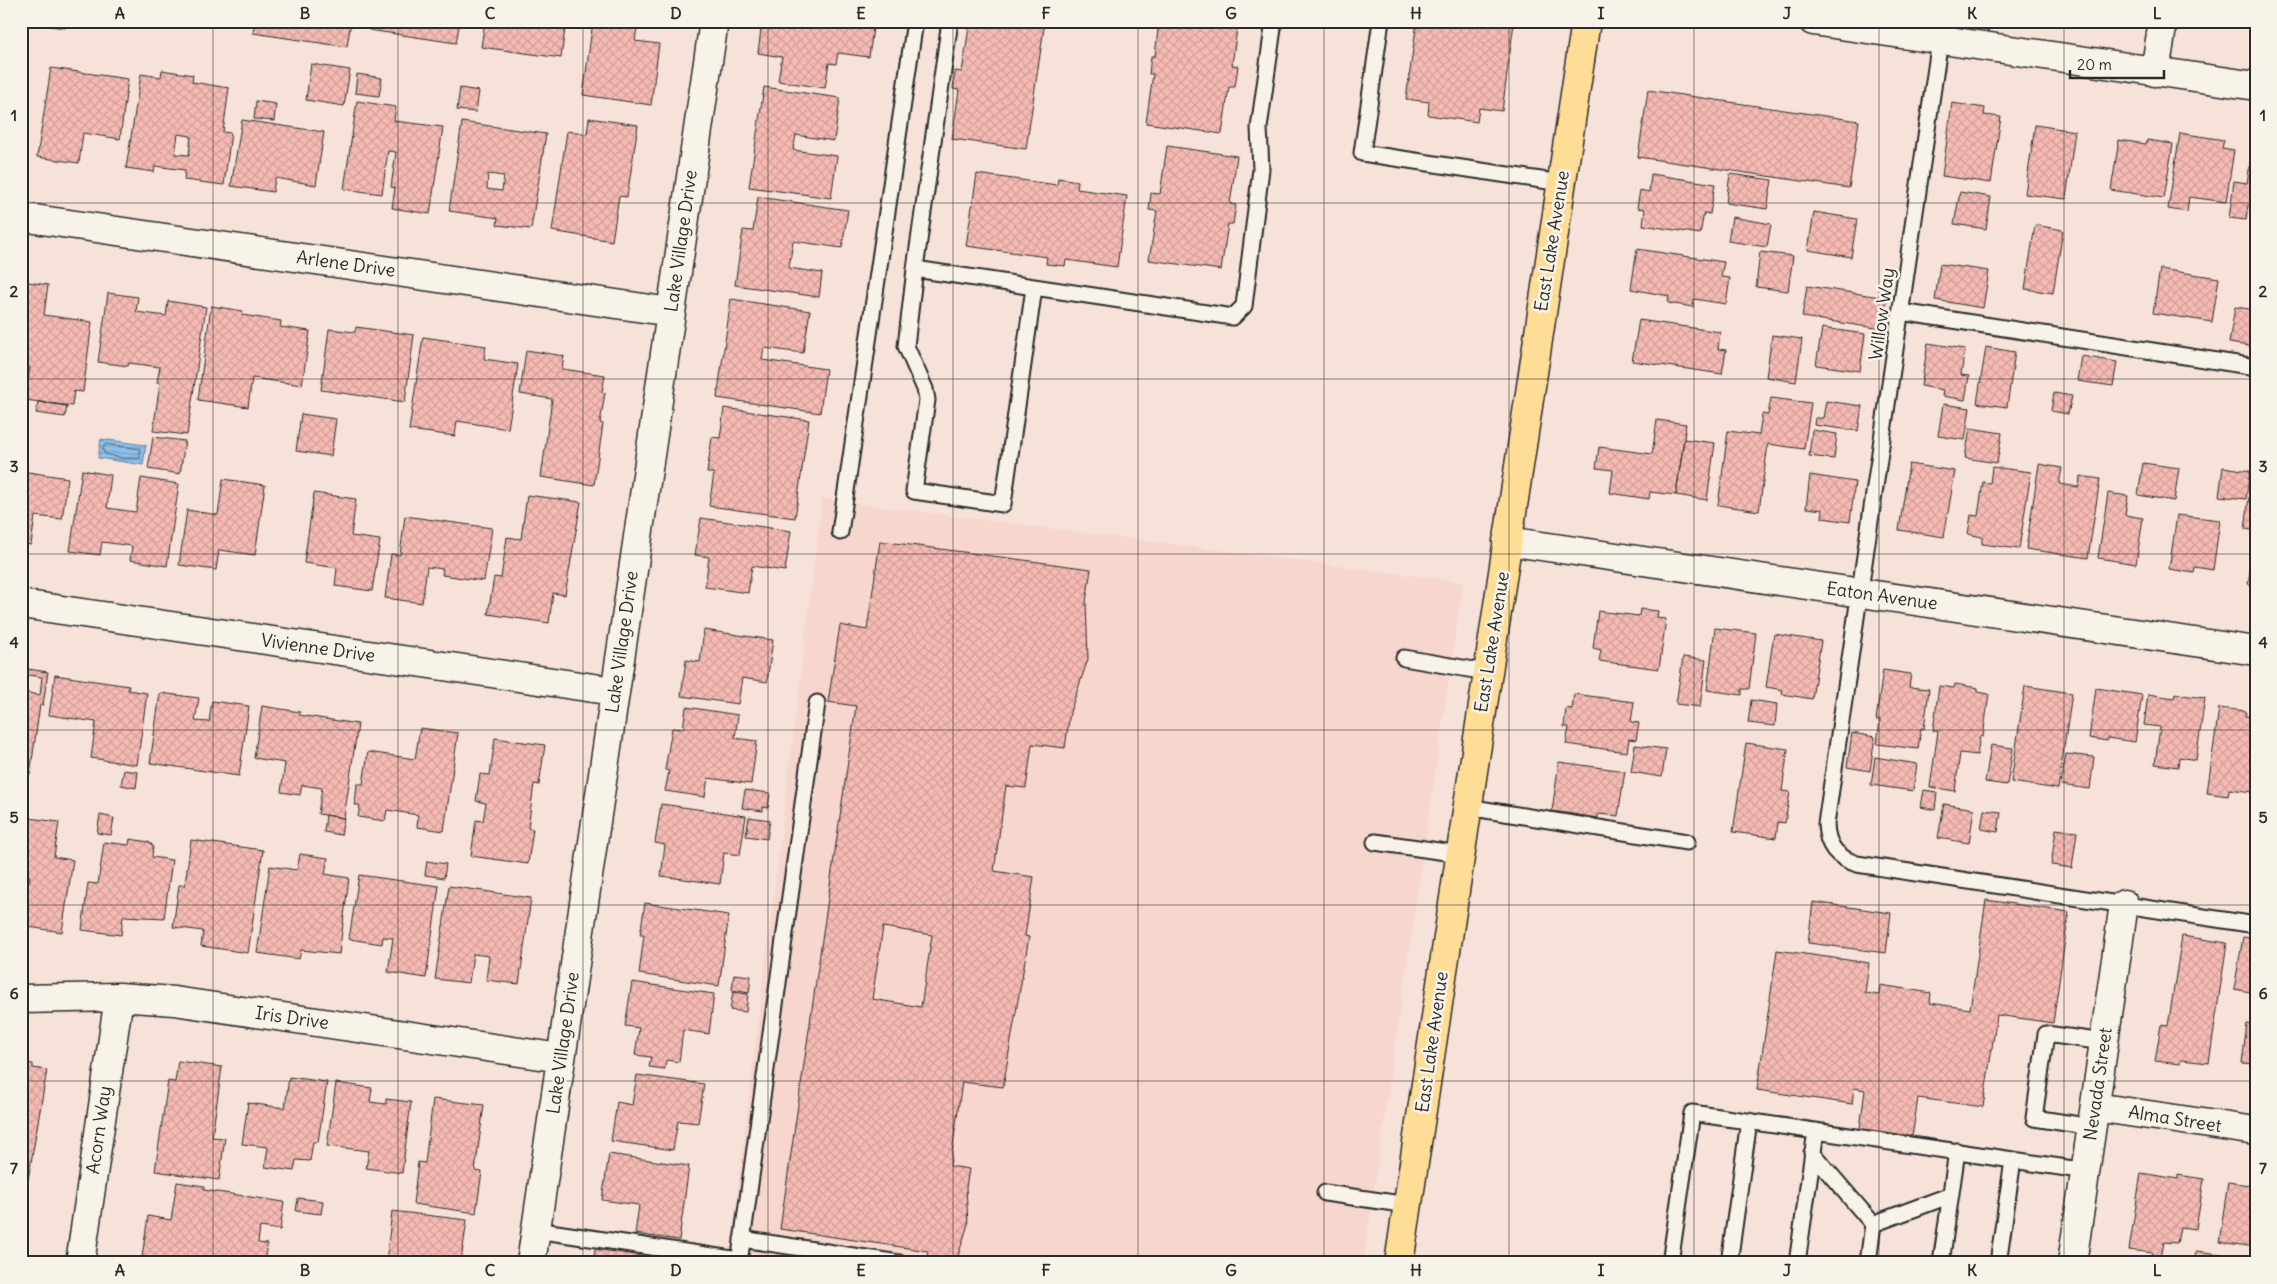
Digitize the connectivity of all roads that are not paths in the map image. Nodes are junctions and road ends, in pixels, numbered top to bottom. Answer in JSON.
{"nodes":[{"id":1,"x":714,"y":21,"type":"edge"},
{"id":2,"x":915,"y":21,"type":"edge"},
{"id":3,"x":950,"y":21,"type":"edge"},
{"id":4,"x":1274,"y":21,"type":"edge"},
{"id":5,"x":1381,"y":21,"type":"edge"},
{"id":6,"x":1586,"y":21,"type":"edge"},
{"id":7,"x":1814,"y":21,"type":"edge"},
{"id":8,"x":2163,"y":21,"type":"edge"},
{"id":9,"x":1901,"y":28,"type":"edge"},
{"id":10,"x":1940,"y":40,"type":"junction"},
{"id":11,"x":2156,"y":72,"type":"junction"},
{"id":12,"x":2256,"y":86,"type":"edge"},
{"id":13,"x":1561,"y":182,"type":"junction"},
{"id":14,"x":21,"y":217,"type":"edge"},
{"id":15,"x":915,"y":269,"type":"junction"},
{"id":16,"x":1034,"y":288,"type":"junction"},
{"id":17,"x":671,"y":312,"type":"junction"},
{"id":18,"x":1901,"y":312,"type":"junction"},
{"id":19,"x":2256,"y":367,"type":"edge"},
{"id":20,"x":840,"y":532,"type":"dead end"},
{"id":21,"x":1507,"y":541,"type":"junction"},
{"id":22,"x":1861,"y":593,"type":"junction"},
{"id":23,"x":21,"y":604,"type":"edge"},
{"id":24,"x":2256,"y":651,"type":"edge"},
{"id":25,"x":1404,"y":658,"type":"dead end"},
{"id":26,"x":1486,"y":672,"type":"junction"},
{"id":27,"x":614,"y":691,"type":"junction"},
{"id":28,"x":817,"y":703,"type":"dead end"},
{"id":29,"x":1467,"y":807,"type":"junction"},
{"id":30,"x":1375,"y":842,"type":"dead end"},
{"id":31,"x":1687,"y":842,"type":"dead end"},
{"id":32,"x":1460,"y":854,"type":"junction"},
{"id":33,"x":2124,"y":904,"type":"junction"},
{"id":34,"x":2256,"y":925,"type":"edge"},
{"id":35,"x":119,"y":997,"type":"junction"},
{"id":36,"x":21,"y":999,"type":"edge"},
{"id":37,"x":2104,"y":1042,"type":"junction"},
{"id":38,"x":561,"y":1058,"type":"junction"},
{"id":39,"x":2093,"y":1117,"type":"junction"},
{"id":40,"x":1749,"y":1121,"type":"junction"},
{"id":41,"x":1816,"y":1131,"type":"junction"},
{"id":42,"x":2256,"y":1131,"type":"edge"},
{"id":43,"x":1957,"y":1151,"type":"junction"},
{"id":44,"x":1812,"y":1153,"type":"junction"},
{"id":45,"x":2013,"y":1160,"type":"junction"},
{"id":46,"x":2086,"y":1171,"type":"junction"},
{"id":47,"x":1325,"y":1193,"type":"dead end"},
{"id":48,"x":1951,"y":1195,"type":"junction"},
{"id":49,"x":1408,"y":1206,"type":"junction"},
{"id":50,"x":1873,"y":1224,"type":"junction"},
{"id":51,"x":536,"y":1230,"type":"junction"},
{"id":52,"x":742,"y":1239,"type":"junction"},
{"id":53,"x":739,"y":1261,"type":"edge"},
{"id":54,"x":80,"y":1263,"type":"edge"},
{"id":55,"x":532,"y":1263,"type":"edge"},
{"id":56,"x":898,"y":1263,"type":"edge"},
{"id":57,"x":1399,"y":1263,"type":"edge"},
{"id":58,"x":1670,"y":1263,"type":"edge"},
{"id":59,"x":1729,"y":1263,"type":"edge"},
{"id":60,"x":1797,"y":1263,"type":"edge"},
{"id":61,"x":1868,"y":1263,"type":"edge"},
{"id":62,"x":1941,"y":1263,"type":"edge"},
{"id":63,"x":1998,"y":1263,"type":"edge"},
{"id":64,"x":2072,"y":1263,"type":"edge"}],
"edges":[{"from":1,"to":17,"type":"street","name":"Lake Village Drive"},
{"from":2,"to":20,"type":"lane"},
{"from":3,"to":15,"type":"lane"},
{"from":4,"to":16,"type":"lane"},
{"from":5,"to":13,"type":"lane"},
{"from":6,"to":13,"type":"main road","name":"East Lake Avenue"},
{"from":7,"to":9,"type":"street"},
{"from":8,"to":11,"type":"street"},
{"from":9,"to":10,"type":"street"},
{"from":10,"to":11,"type":"street"},
{"from":10,"to":18,"type":"lane","name":"Willow Way"},
{"from":11,"to":12,"type":"street"},
{"from":13,"to":21,"type":"main road","name":"East Lake Avenue"},
{"from":14,"to":17,"type":"street","name":"Arlene Drive"},
{"from":15,"to":16,"type":"lane"},
{"from":15,"to":16,"type":"lane"},
{"from":17,"to":27,"type":"street","name":"Lake Village Drive"},
{"from":18,"to":19,"type":"lane"},
{"from":18,"to":22,"type":"lane","name":"Willow Way"},
{"from":21,"to":22,"type":"street","name":"Eaton Avenue"},
{"from":21,"to":26,"type":"main road","name":"East Lake Avenue"},
{"from":22,"to":24,"type":"street","name":"Eaton Avenue"},
{"from":22,"to":33,"type":"lane","name":"Willow Way"},
{"from":23,"to":27,"type":"street","name":"Vivienne Drive"},
{"from":25,"to":26,"type":"lane"},
{"from":26,"to":29,"type":"main road","name":"East Lake Avenue"},
{"from":27,"to":38,"type":"street","name":"Lake Village Drive"},
{"from":28,"to":52,"type":"lane"},
{"from":29,"to":31,"type":"lane"},
{"from":29,"to":32,"type":"main road","name":"East Lake Avenue"},
{"from":30,"to":32,"type":"lane"},
{"from":32,"to":49,"type":"main road","name":"East Lake Avenue"},
{"from":33,"to":34,"type":"lane","name":"Willow Way"},
{"from":33,"to":37,"type":"street","name":"Nevada Street"},
{"from":35,"to":36,"type":"street","name":"Iris Drive"},
{"from":35,"to":38,"type":"street","name":"Iris Drive"},
{"from":35,"to":54,"type":"street","name":"Acorn Way"},
{"from":37,"to":39,"type":"street","name":"Nevada Street"},
{"from":37,"to":39,"type":"lane"},
{"from":38,"to":51,"type":"street","name":"Lake Village Drive"},
{"from":39,"to":42,"type":"street","name":"Alma Street"},
{"from":39,"to":46,"type":"street","name":"Nevada Street"},
{"from":40,"to":41,"type":"lane"},
{"from":40,"to":58,"type":"lane"},
{"from":40,"to":59,"type":"lane"},
{"from":41,"to":43,"type":"lane"},
{"from":41,"to":44,"type":"lane"},
{"from":43,"to":45,"type":"lane"},
{"from":43,"to":48,"type":"lane"},
{"from":44,"to":50,"type":"lane"},
{"from":44,"to":60,"type":"lane"},
{"from":45,"to":46,"type":"lane"},
{"from":45,"to":63,"type":"lane"},
{"from":46,"to":64,"type":"street","name":"Nevada Street"},
{"from":47,"to":49,"type":"lane"},
{"from":48,"to":50,"type":"lane"},
{"from":48,"to":62,"type":"lane"},
{"from":49,"to":57,"type":"main road","name":"East Lake Avenue"},
{"from":50,"to":61,"type":"lane"},
{"from":51,"to":53,"type":"lane"},
{"from":51,"to":55,"type":"street","name":"Lake Village Drive"},
{"from":52,"to":53,"type":"lane"},
{"from":52,"to":56,"type":"lane"}]}
